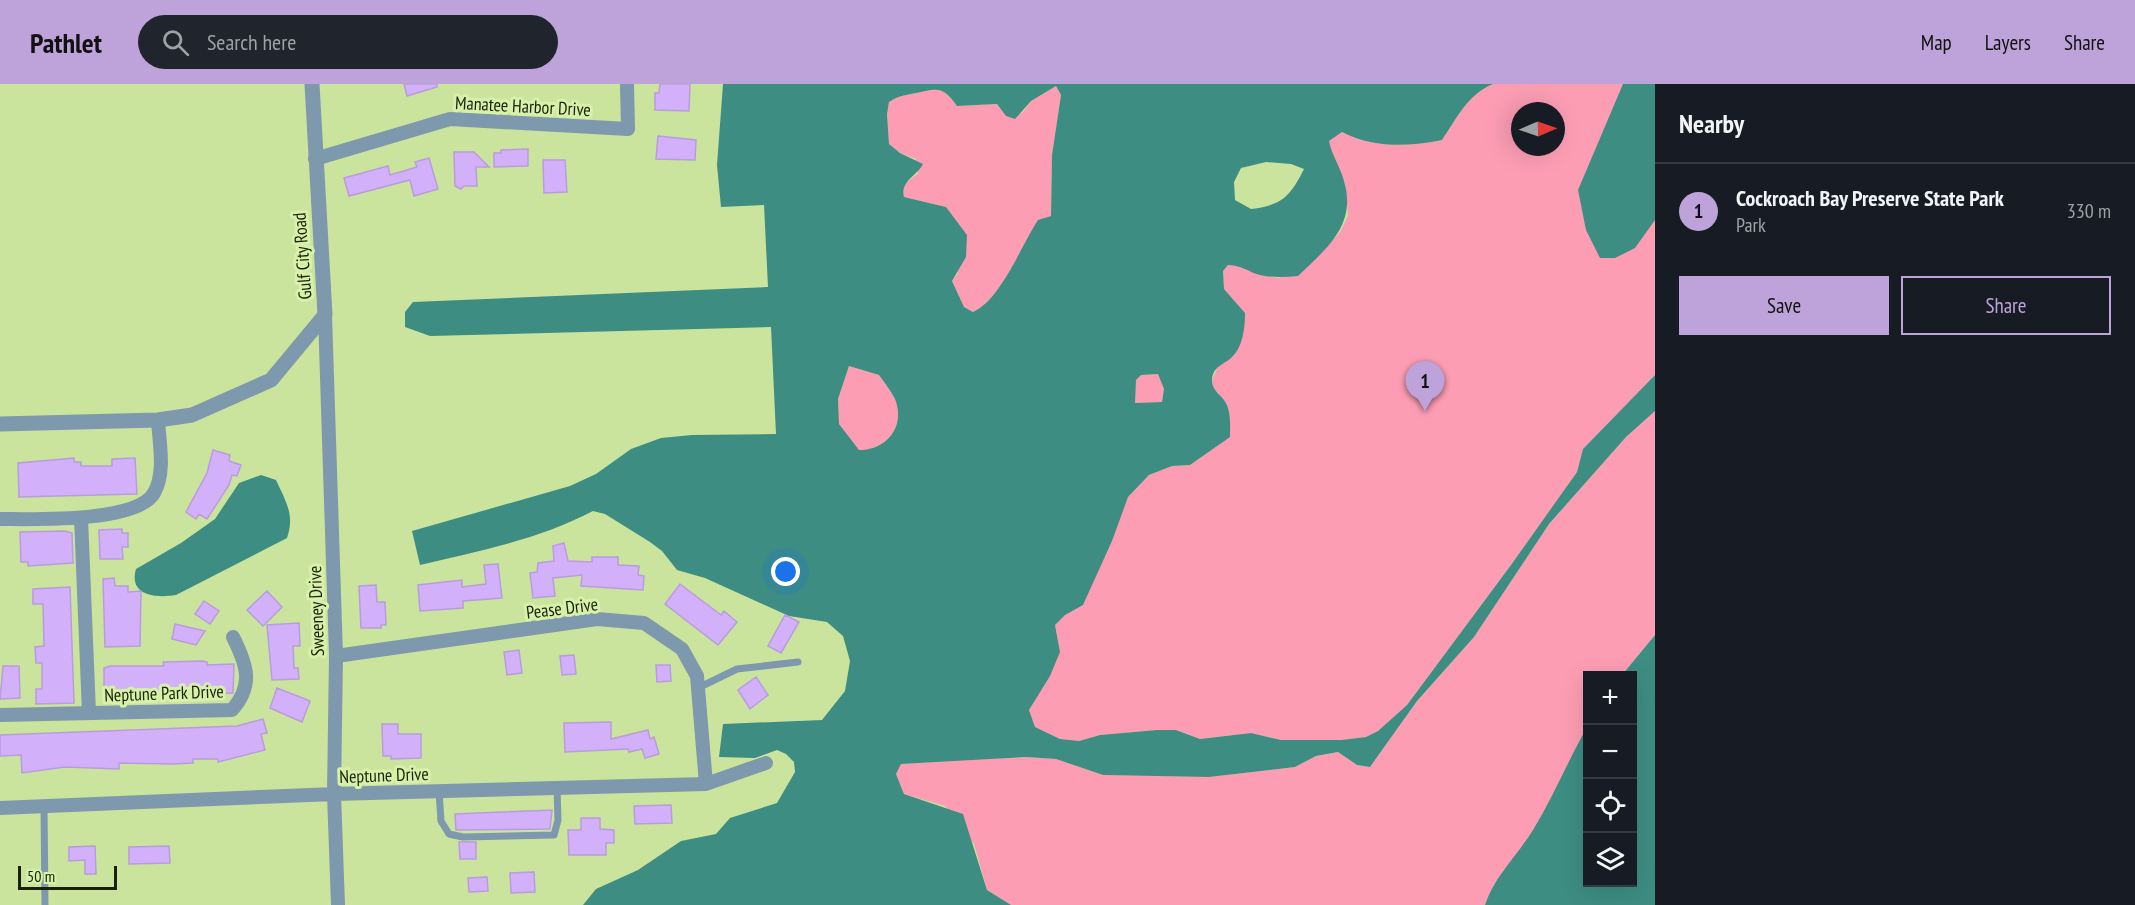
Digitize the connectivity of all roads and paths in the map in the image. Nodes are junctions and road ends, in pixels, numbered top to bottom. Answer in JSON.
{"nodes":[{"id":1,"x":312,"y":84,"type":"edge"},
{"id":2,"x":627,"y":84,"type":"edge"},
{"id":3,"x":315,"y":159,"type":"junction"},
{"id":4,"x":325,"y":315,"type":"junction"},
{"id":5,"x":158,"y":420,"type":"junction"},
{"id":6,"x":0,"y":424,"type":"edge"},
{"id":7,"x":81,"y":518,"type":"junction"},
{"id":8,"x":0,"y":519,"type":"edge"},
{"id":9,"x":233,"y":636,"type":"dead end"},
{"id":10,"x":336,"y":656,"type":"junction"},
{"id":11,"x":798,"y":662,"type":"dead end"},
{"id":12,"x":700,"y":687,"type":"junction"},
{"id":13,"x":89,"y":713,"type":"junction"},
{"id":14,"x":0,"y":715,"type":"edge"},
{"id":15,"x":766,"y":763,"type":"dead end"},
{"id":16,"x":706,"y":784,"type":"junction"},
{"id":17,"x":557,"y":788,"type":"junction"},
{"id":18,"x":439,"y":791,"type":"junction"},
{"id":19,"x":334,"y":794,"type":"junction"},
{"id":20,"x":44,"y":806,"type":"junction"},
{"id":21,"x":0,"y":808,"type":"edge"},
{"id":22,"x":45,"y":905,"type":"edge"},
{"id":23,"x":338,"y":905,"type":"edge"}],
"edges":[{"from":1,"to":3,"type":"street","name":"Gulf City Road"},
{"from":2,"to":3,"type":"street","name":"Manatee Harbor Drive"},
{"from":3,"to":4,"type":"street","name":"Gulf City Road"},
{"from":4,"to":5,"type":"street","name":"Gulf City Road"},
{"from":4,"to":10,"type":"street","name":"Sweeney Drive"},
{"from":5,"to":6,"type":"street","name":"Gulf City Road"},
{"from":5,"to":7,"type":"street"},
{"from":7,"to":8,"type":"street"},
{"from":7,"to":13,"type":"street","name":"Neptune Park Drive"},
{"from":9,"to":13,"type":"street","name":"Neptune Park Drive"},
{"from":10,"to":12,"type":"street","name":"Pease Drive"},
{"from":10,"to":19,"type":"street","name":"Sweeney Drive"},
{"from":11,"to":12,"type":"lane"},
{"from":12,"to":16,"type":"street","name":"Pease Drive"},
{"from":13,"to":14,"type":"street","name":"Neptune Park Drive"},
{"from":15,"to":16,"type":"street","name":"Neptune Drive"},
{"from":16,"to":17,"type":"street","name":"Neptune Drive"},
{"from":17,"to":18,"type":"street","name":"Neptune Drive"},
{"from":17,"to":18,"type":"lane"},
{"from":18,"to":19,"type":"street","name":"Neptune Drive"},
{"from":19,"to":20,"type":"street","name":"Neptune Drive"},
{"from":19,"to":23,"type":"street","name":"Sweeney Drive"},
{"from":20,"to":21,"type":"street","name":"Neptune Drive"},
{"from":20,"to":22,"type":"lane"}]}
